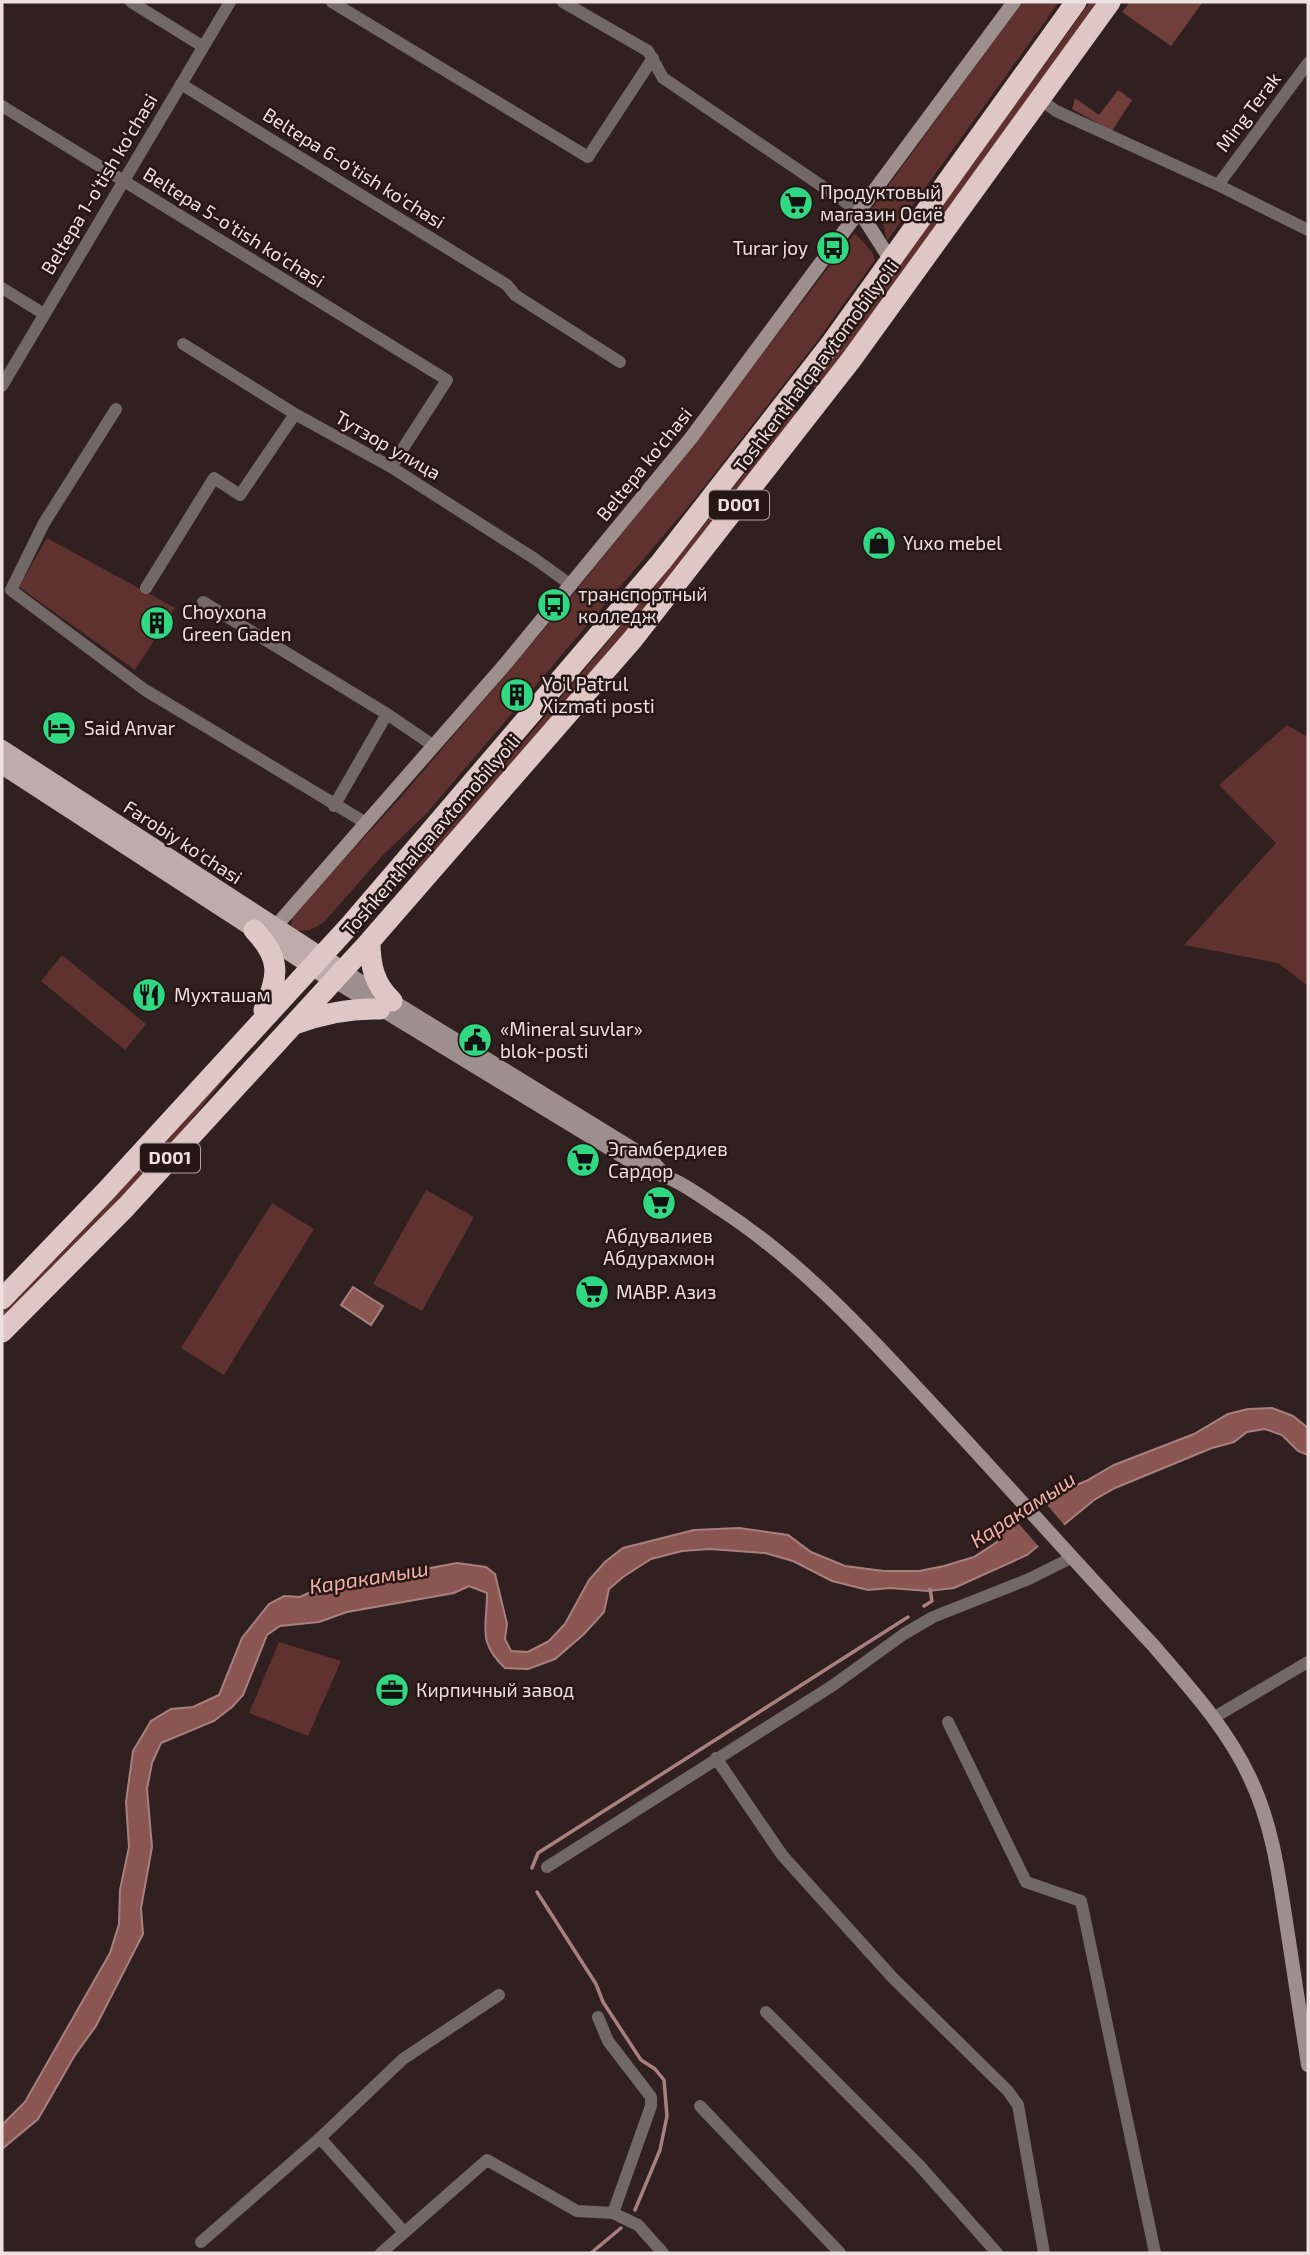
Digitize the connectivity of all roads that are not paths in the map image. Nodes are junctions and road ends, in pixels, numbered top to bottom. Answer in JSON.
{"nodes":[{"id":1,"x":131,"y":2,"type":"edge"},
{"id":2,"x":230,"y":2,"type":"edge"},
{"id":3,"x":332,"y":2,"type":"edge"},
{"id":4,"x":563,"y":2,"type":"edge"},
{"id":5,"x":1014,"y":2,"type":"edge"},
{"id":6,"x":1076,"y":2,"type":"edge"},
{"id":7,"x":1110,"y":2,"type":"edge"},
{"id":8,"x":202,"y":46,"type":"junction"},
{"id":9,"x":653,"y":58,"type":"junction"},
{"id":10,"x":1308,"y":63,"type":"edge"},
{"id":11,"x":181,"y":84,"type":"junction"},
{"id":12,"x":1040,"y":99,"type":"junction"},
{"id":13,"x":2,"y":107,"type":"edge"},
{"id":14,"x":122,"y":180,"type":"junction"},
{"id":15,"x":1218,"y":185,"type":"junction"},
{"id":16,"x":860,"y":212,"type":"junction"},
{"id":17,"x":1308,"y":230,"type":"edge"},
{"id":18,"x":890,"y":259,"type":"junction"},
{"id":19,"x":2,"y":288,"type":"edge"},
{"id":20,"x":44,"y":314,"type":"junction"},
{"id":21,"x":183,"y":344,"type":"dead end"},
{"id":22,"x":620,"y":362,"type":"dead end"},
{"id":23,"x":2,"y":386,"type":"edge"},
{"id":24,"x":798,"y":386,"type":"junction"},
{"id":25,"x":819,"y":401,"type":"junction"},
{"id":26,"x":116,"y":409,"type":"dead end"},
{"id":27,"x":295,"y":414,"type":"junction"},
{"id":28,"x":391,"y":467,"type":"junction"},
{"id":29,"x":571,"y":585,"type":"junction"},
{"id":30,"x":146,"y":588,"type":"dead end"},
{"id":31,"x":203,"y":602,"type":"dead end"},
{"id":32,"x":387,"y":714,"type":"junction"},
{"id":33,"x":435,"y":746,"type":"junction"},
{"id":34,"x":2,"y":749,"type":"edge"},
{"id":35,"x":2,"y":765,"type":"edge"},
{"id":36,"x":334,"y":806,"type":"junction"},
{"id":37,"x":366,"y":823,"type":"junction"},
{"id":38,"x":264,"y":928,"type":"junction"},
{"id":39,"x":370,"y":941,"type":"junction"},
{"id":40,"x":316,"y":961,"type":"junction"},
{"id":41,"x":337,"y":975,"type":"junction"},
{"id":42,"x":386,"y":1005,"type":"junction"},
{"id":43,"x":258,"y":1023,"type":"junction"},
{"id":44,"x":290,"y":1026,"type":"junction"},
{"id":45,"x":2,"y":1299,"type":"edge"},
{"id":46,"x":2,"y":1332,"type":"edge"},
{"id":47,"x":1071,"y":1558,"type":"junction"},
{"id":48,"x":1308,"y":1662,"type":"edge"},
{"id":49,"x":1213,"y":1718,"type":"junction"},
{"id":50,"x":948,"y":1722,"type":"dead end"},
{"id":51,"x":716,"y":1758,"type":"junction"},
{"id":52,"x":547,"y":1867,"type":"dead end"},
{"id":53,"x":499,"y":1995,"type":"dead end"},
{"id":54,"x":766,"y":2012,"type":"dead end"},
{"id":55,"x":598,"y":2017,"type":"dead end"},
{"id":56,"x":1308,"y":2065,"type":"edge"},
{"id":57,"x":700,"y":2106,"type":"dead end"},
{"id":58,"x":320,"y":2138,"type":"junction"},
{"id":59,"x":613,"y":2213,"type":"junction"},
{"id":60,"x":404,"y":2232,"type":"junction"},
{"id":61,"x":201,"y":2242,"type":"dead end"},
{"id":62,"x":381,"y":2253,"type":"edge"},
{"id":63,"x":663,"y":2253,"type":"edge"},
{"id":64,"x":840,"y":2253,"type":"edge"},
{"id":65,"x":997,"y":2253,"type":"edge"},
{"id":66,"x":1044,"y":2253,"type":"edge"},
{"id":67,"x":1155,"y":2253,"type":"edge"}],
"edges":[{"from":1,"to":8,"type":"street"},
{"from":2,"to":8,"type":"street","name":"Beltepa 1-o'tish ko'chasi"},
{"from":3,"to":9,"type":"street"},
{"from":4,"to":9,"type":"street"},
{"from":5,"to":16,"type":"main road","name":"Beltepa ko'chasi"},
{"from":6,"to":18,"type":"highway","name":"Toshkent halqa avtomobil yo'li","number":"D001"},
{"from":7,"to":12,"type":"highway","name":"Toshkent halqa avtomobil yo'li","number":"D001"},
{"from":8,"to":11,"type":"street","name":"Beltepa 1-o'tish ko'chasi"},
{"from":9,"to":16,"type":"street"},
{"from":10,"to":15,"type":"street","name":"Ming Terak"},
{"from":11,"to":14,"type":"street","name":"Beltepa 1-o'tish ko'chasi"},
{"from":11,"to":22,"type":"street","name":"Beltepa 6-o'tish ko'chasi"},
{"from":12,"to":15,"type":"street"},
{"from":12,"to":25,"type":"highway","name":"Toshkent halqa avtomobil yo'li","number":"D001"},
{"from":13,"to":14,"type":"street","name":"Beltepa 5-o'tish ko'chasi"},
{"from":14,"to":20,"type":"street","name":"Beltepa 1-o'tish ko'chasi"},
{"from":14,"to":28,"type":"street","name":"Beltepa 5-o'tish ko'chasi"},
{"from":15,"to":17,"type":"street"},
{"from":16,"to":18,"type":"main road"},
{"from":16,"to":29,"type":"main road","name":"Beltepa ko'chasi"},
{"from":18,"to":24,"type":"highway","name":"Toshkent halqa avtomobil yo'li","number":"D001"},
{"from":19,"to":20,"type":"street"},
{"from":20,"to":23,"type":"street","name":"Beltepa 1-o'tish ko'chasi"},
{"from":21,"to":27,"type":"street","name":"Тутзор улица"},
{"from":24,"to":25,"type":"highway"},
{"from":24,"to":40,"type":"highway","name":"Toshkent halqa avtomobil yo'li","number":"D001"},
{"from":25,"to":39,"type":"highway","name":"Toshkent halqa avtomobil yo'li","number":"D001"},
{"from":26,"to":36,"type":"street"},
{"from":27,"to":28,"type":"street","name":"Тутзор улица"},
{"from":27,"to":30,"type":"street"},
{"from":28,"to":29,"type":"street","name":"Тутзор улица"},
{"from":29,"to":33,"type":"main road","name":"Beltepa ko'chasi"},
{"from":31,"to":32,"type":"street"},
{"from":32,"to":33,"type":"street"},
{"from":32,"to":36,"type":"street"},
{"from":33,"to":37,"type":"main road","name":"Beltepa ko'chasi"},
{"from":34,"to":38,"type":"main road","name":"Farobiy ko'chasi"},
{"from":35,"to":38,"type":"main road","name":"Farobiy ko'chasi"},
{"from":36,"to":37,"type":"street"},
{"from":37,"to":38,"type":"main road","name":"Beltepa ko'chasi"},
{"from":38,"to":40,"type":"main road","name":"Farobiy ko'chasi"},
{"from":38,"to":43,"type":"highway"},
{"from":39,"to":41,"type":"highway","name":"Toshkent halqa avtomobil yo'li","number":"D001"},
{"from":39,"to":42,"type":"highway"},
{"from":40,"to":41,"type":"main road","name":"Farobiy ko'chasi"},
{"from":40,"to":43,"type":"highway","name":"Toshkent halqa avtomobil yo'li","number":"D001"},
{"from":41,"to":42,"type":"main road"},
{"from":41,"to":44,"type":"highway","name":"Toshkent halqa avtomobil yo'li","number":"D001"},
{"from":42,"to":44,"type":"highway"},
{"from":42,"to":47,"type":"main road"},
{"from":43,"to":45,"type":"highway","name":"Toshkent halqa avtomobil yo'li","number":"D001"},
{"from":44,"to":46,"type":"highway","name":"Toshkent halqa avtomobil yo'li","number":"D001"},
{"from":47,"to":49,"type":"main road"},
{"from":47,"to":51,"type":"street"},
{"from":48,"to":49,"type":"street"},
{"from":49,"to":56,"type":"main road"},
{"from":50,"to":67,"type":"street"},
{"from":51,"to":52,"type":"street"},
{"from":51,"to":66,"type":"street"},
{"from":53,"to":58,"type":"street"},
{"from":54,"to":65,"type":"street"},
{"from":55,"to":59,"type":"street"},
{"from":57,"to":64,"type":"street"},
{"from":58,"to":60,"type":"street"},
{"from":58,"to":61,"type":"street"},
{"from":59,"to":60,"type":"street"},
{"from":59,"to":63,"type":"street"},
{"from":60,"to":62,"type":"street"}]}
